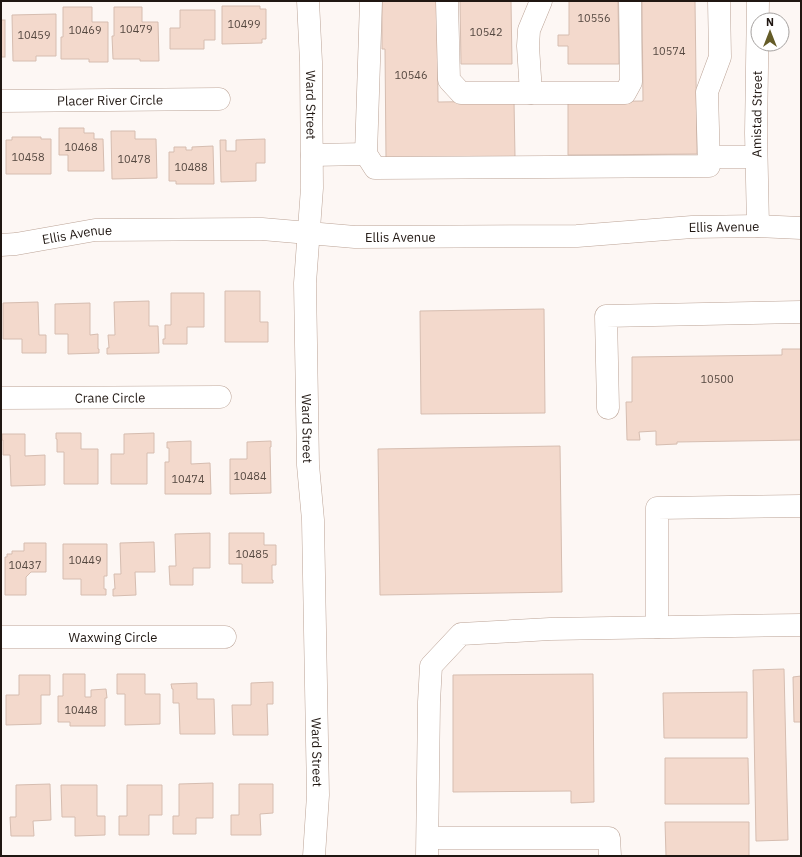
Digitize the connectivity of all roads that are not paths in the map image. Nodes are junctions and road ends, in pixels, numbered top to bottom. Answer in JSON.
{"nodes":[{"id":1,"x":308,"y":1,"type":"edge"},
{"id":2,"x":371,"y":1,"type":"edge"},
{"id":3,"x":447,"y":1,"type":"edge"},
{"id":4,"x":541,"y":1,"type":"edge"},
{"id":5,"x":630,"y":1,"type":"edge"},
{"id":6,"x":719,"y":1,"type":"edge"},
{"id":7,"x":758,"y":1,"type":"edge"},
{"id":8,"x":531,"y":93,"type":"junction"},
{"id":9,"x":219,"y":99,"type":"dead end"},
{"id":10,"x":1,"y":101,"type":"edge"},
{"id":11,"x":312,"y":154,"type":"junction"},
{"id":12,"x":366,"y":154,"type":"junction"},
{"id":13,"x":709,"y":157,"type":"junction"},
{"id":14,"x":756,"y":157,"type":"junction"},
{"id":15,"x":758,"y":226,"type":"junction"},
{"id":16,"x":801,"y":228,"type":"edge"},
{"id":17,"x":309,"y":233,"type":"junction"},
{"id":18,"x":1,"y":245,"type":"edge"},
{"id":19,"x":801,"y":312,"type":"edge"},
{"id":20,"x":220,"y":397,"type":"dead end"},
{"id":21,"x":1,"y":398,"type":"edge"},
{"id":22,"x":608,"y":408,"type":"dead end"},
{"id":23,"x":801,"y":506,"type":"edge"},
{"id":24,"x":801,"y":625,"type":"edge"},
{"id":25,"x":657,"y":627,"type":"junction"},
{"id":26,"x":1,"y":637,"type":"edge"},
{"id":27,"x":224,"y":638,"type":"dead end"},
{"id":28,"x":428,"y":847,"type":"edge"},
{"id":29,"x":314,"y":856,"type":"edge"},
{"id":30,"x":610,"y":856,"type":"edge"}],
"edges":[{"from":1,"to":11,"type":"street","name":"Ward Street"},
{"from":2,"to":12,"type":"street"},
{"from":3,"to":8,"type":"street"},
{"from":4,"to":8,"type":"street"},
{"from":5,"to":8,"type":"street"},
{"from":6,"to":13,"type":"street"},
{"from":7,"to":14,"type":"street","name":"Amistad Street"},
{"from":9,"to":10,"type":"street","name":"Placer River Circle"},
{"from":11,"to":12,"type":"street"},
{"from":11,"to":17,"type":"street","name":"Ward Street"},
{"from":12,"to":13,"type":"street"},
{"from":13,"to":14,"type":"street"},
{"from":14,"to":15,"type":"street","name":"Amistad Street"},
{"from":15,"to":16,"type":"street","name":"Ellis Avenue"},
{"from":15,"to":17,"type":"street","name":"Ellis Avenue"},
{"from":17,"to":18,"type":"street","name":"Ellis Avenue"},
{"from":17,"to":29,"type":"street","name":"Ward Street"},
{"from":19,"to":22,"type":"street"},
{"from":20,"to":21,"type":"street","name":"Crane Circle"},
{"from":23,"to":25,"type":"street"},
{"from":24,"to":25,"type":"street"},
{"from":25,"to":28,"type":"street"},
{"from":26,"to":27,"type":"street","name":"Waxwing Circle"},
{"from":28,"to":30,"type":"street"}]}
